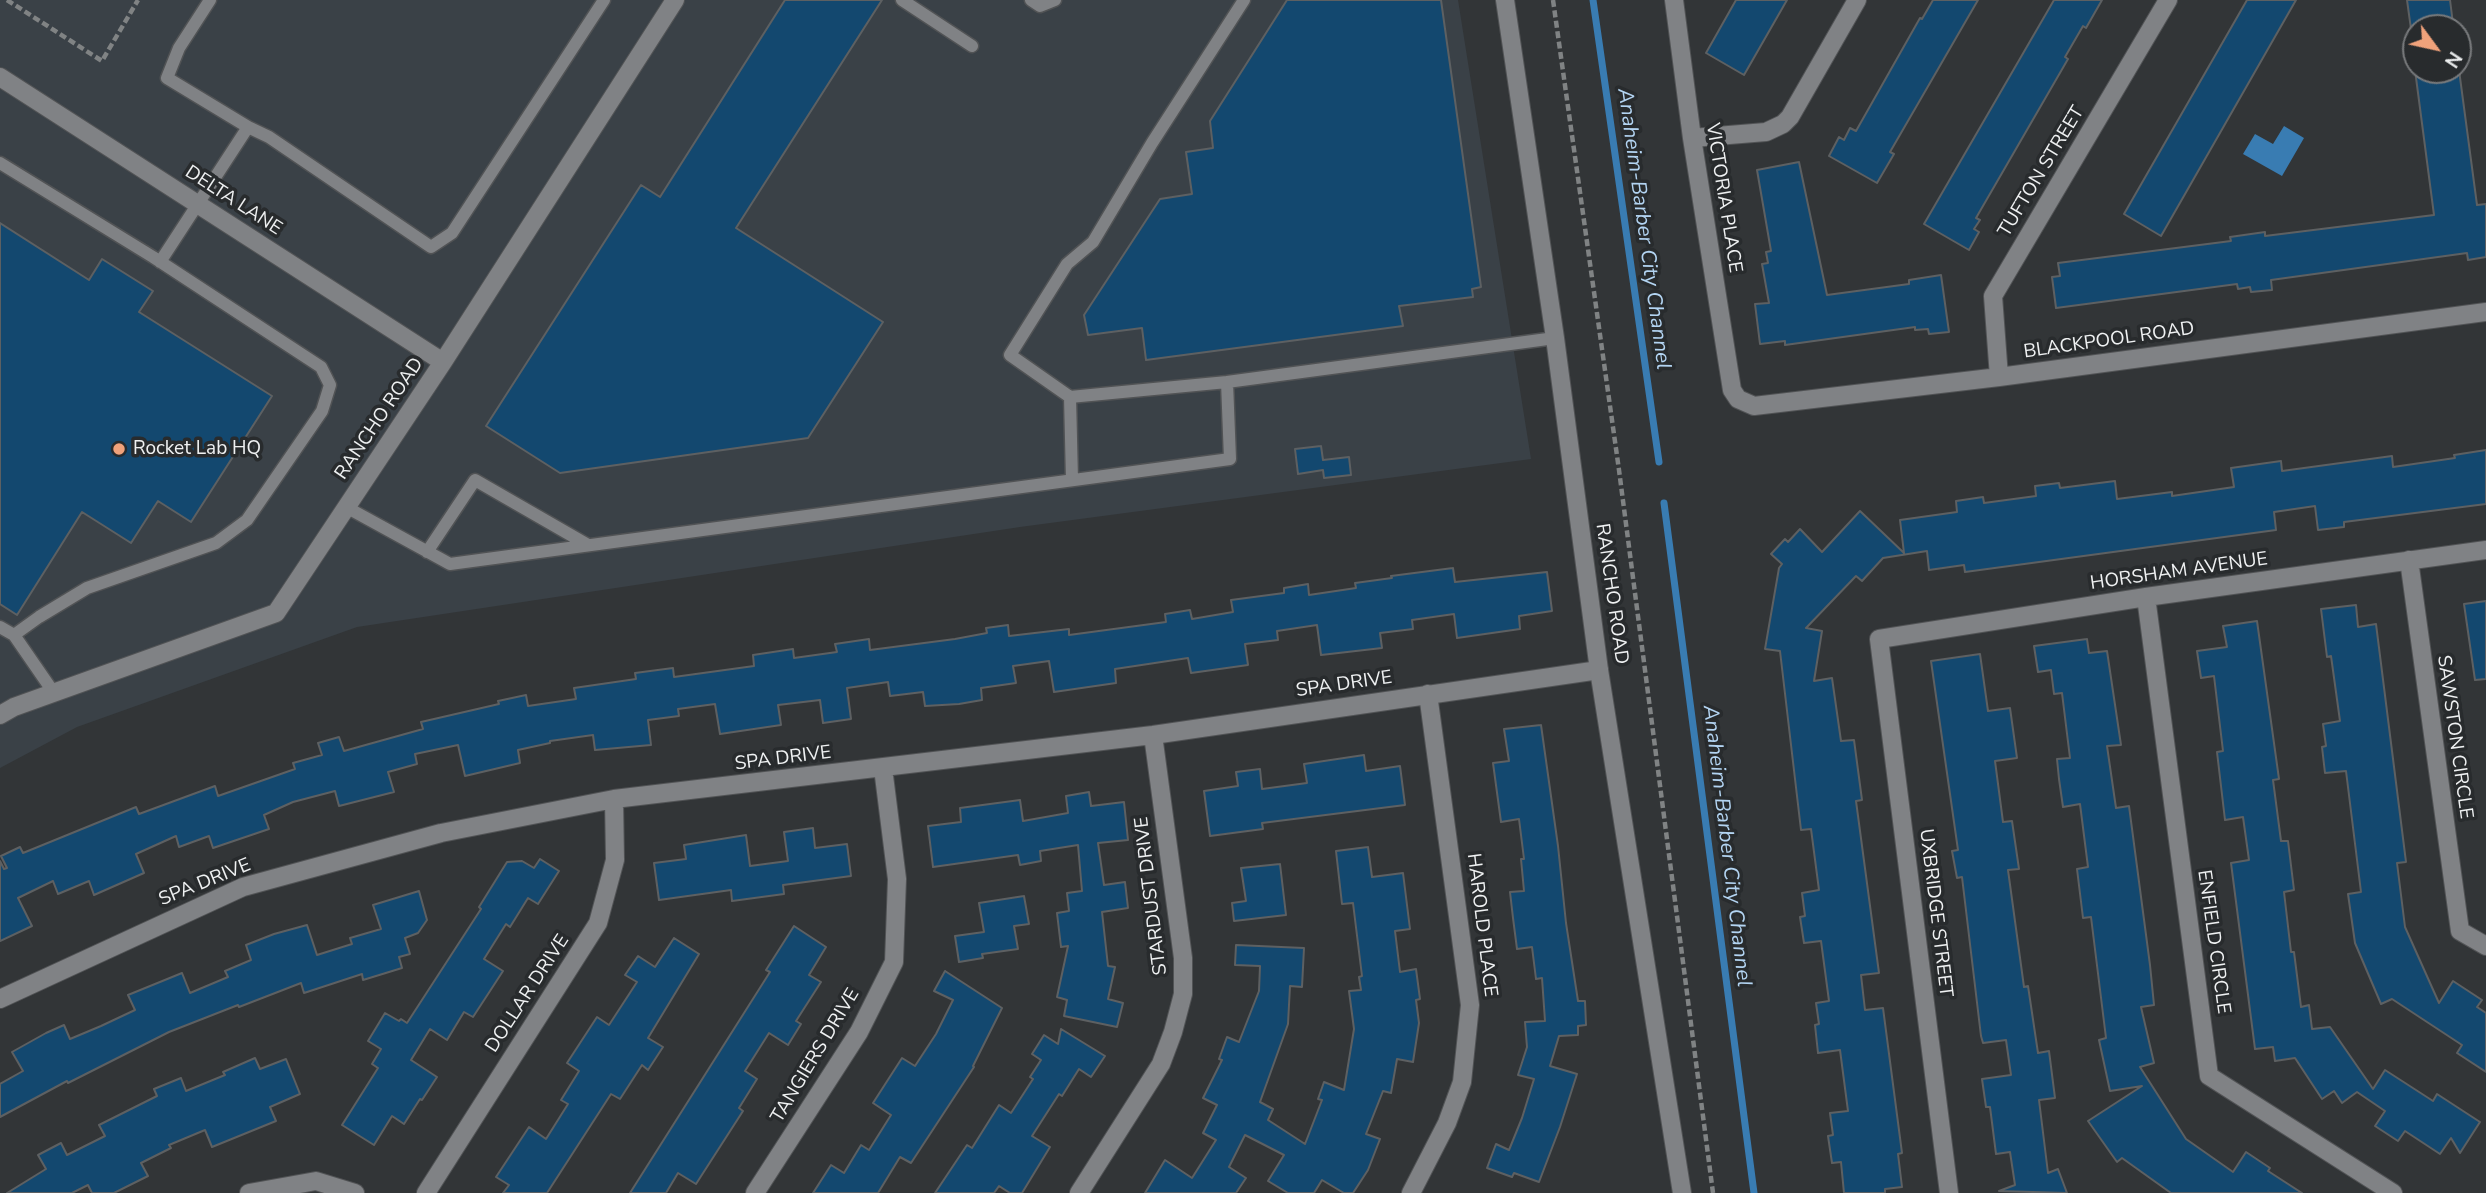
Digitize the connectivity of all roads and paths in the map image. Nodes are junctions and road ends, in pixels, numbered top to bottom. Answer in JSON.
{"nodes":[{"id":1,"x":7,"y":0,"type":"edge"},
{"id":2,"x":138,"y":0,"type":"edge"},
{"id":3,"x":210,"y":0,"type":"edge"},
{"id":4,"x":604,"y":0,"type":"edge"},
{"id":5,"x":675,"y":0,"type":"edge"},
{"id":6,"x":901,"y":0,"type":"edge"},
{"id":7,"x":1031,"y":0,"type":"edge"},
{"id":8,"x":1055,"y":0,"type":"edge"},
{"id":9,"x":1244,"y":0,"type":"edge"},
{"id":10,"x":1505,"y":0,"type":"edge"},
{"id":11,"x":1553,"y":0,"type":"edge"},
{"id":12,"x":1674,"y":0,"type":"edge"},
{"id":13,"x":1857,"y":0,"type":"edge"},
{"id":14,"x":2168,"y":0,"type":"edge"},
{"id":15,"x":972,"y":46,"type":"dead end"},
{"id":16,"x":0,"y":76,"type":"edge"},
{"id":17,"x":247,"y":127,"type":"junction"},
{"id":18,"x":1692,"y":138,"type":"junction"},
{"id":19,"x":0,"y":163,"type":"edge"},
{"id":20,"x":199,"y":204,"type":"junction"},
{"id":21,"x":160,"y":262,"type":"junction"},
{"id":22,"x":2486,"y":312,"type":"edge"},
{"id":23,"x":1555,"y":338,"type":"junction"},
{"id":24,"x":443,"y":362,"type":"junction"},
{"id":25,"x":1999,"y":377,"type":"junction"},
{"id":26,"x":1227,"y":382,"type":"junction"},
{"id":27,"x":1070,"y":397,"type":"junction"},
{"id":28,"x":1738,"y":399,"type":"joint"},
{"id":29,"x":1072,"y":480,"type":"junction"},
{"id":30,"x":346,"y":507,"type":"junction"},
{"id":31,"x":588,"y":545,"type":"junction"},
{"id":32,"x":2486,"y":550,"type":"edge"},
{"id":33,"x":427,"y":552,"type":"junction"},
{"id":34,"x":2409,"y":560,"type":"junction"},
{"id":35,"x":2146,"y":597,"type":"junction"},
{"id":36,"x":0,"y":627,"type":"edge"},
{"id":37,"x":15,"y":635,"type":"junction"},
{"id":38,"x":1879,"y":639,"type":"joint"},
{"id":39,"x":1600,"y":670,"type":"junction"},
{"id":40,"x":54,"y":693,"type":"junction"},
{"id":41,"x":1428,"y":694,"type":"junction"},
{"id":42,"x":0,"y":715,"type":"edge"},
{"id":43,"x":1153,"y":735,"type":"junction"},
{"id":44,"x":883,"y":768,"type":"junction"},
{"id":45,"x":614,"y":799,"type":"junction"},
{"id":46,"x":2486,"y":946,"type":"edge"},
{"id":47,"x":0,"y":999,"type":"edge"},
{"id":48,"x":249,"y":1193,"type":"edge"},
{"id":49,"x":355,"y":1193,"type":"edge"},
{"id":50,"x":426,"y":1193,"type":"edge"},
{"id":51,"x":755,"y":1193,"type":"edge"},
{"id":52,"x":1079,"y":1193,"type":"edge"},
{"id":53,"x":1411,"y":1193,"type":"edge"},
{"id":54,"x":1682,"y":1193,"type":"edge"},
{"id":55,"x":1713,"y":1193,"type":"edge"},
{"id":56,"x":1949,"y":1193,"type":"edge"},
{"id":57,"x":2393,"y":1193,"type":"edge"}],
"edges":[{"from":1,"to":2,"type":"path"},
{"from":3,"to":17,"type":"lane"},
{"from":4,"to":17,"type":"lane"},
{"from":5,"to":24,"type":"street","name":"RANCHO ROAD"},
{"from":6,"to":15,"type":"lane"},
{"from":7,"to":8,"type":"lane"},
{"from":9,"to":27,"type":"lane"},
{"from":10,"to":23,"type":"street","name":"RANCHO ROAD"},
{"from":11,"to":55,"type":"path"},
{"from":12,"to":18,"type":"street","name":"VICTORIA PLACE"},
{"from":13,"to":18,"type":"street"},
{"from":14,"to":25,"type":"street","name":"TUFTON STREET"},
{"from":16,"to":20,"type":"street","name":"DELTA LANE"},
{"from":17,"to":20,"type":"lane"},
{"from":18,"to":28,"type":"street","name":"VICTORIA PLACE"},
{"from":19,"to":21,"type":"lane"},
{"from":20,"to":21,"type":"lane"},
{"from":20,"to":24,"type":"street","name":"DELTA LANE"},
{"from":21,"to":37,"type":"lane"},
{"from":22,"to":25,"type":"street","name":"BLACKPOOL ROAD"},
{"from":23,"to":26,"type":"lane"},
{"from":23,"to":39,"type":"street","name":"RANCHO ROAD"},
{"from":24,"to":30,"type":"street","name":"RANCHO ROAD"},
{"from":25,"to":28,"type":"street","name":"BLACKPOOL ROAD"},
{"from":26,"to":27,"type":"lane"},
{"from":26,"to":29,"type":"lane"},
{"from":27,"to":29,"type":"lane"},
{"from":29,"to":31,"type":"lane"},
{"from":30,"to":33,"type":"lane"},
{"from":30,"to":40,"type":"street","name":"RANCHO ROAD"},
{"from":31,"to":33,"type":"lane"},
{"from":31,"to":33,"type":"lane"},
{"from":32,"to":34,"type":"street","name":"HORSHAM AVENUE"},
{"from":34,"to":35,"type":"street","name":"HORSHAM AVENUE"},
{"from":34,"to":46,"type":"street","name":"SAWSTON CIRCLE"},
{"from":35,"to":38,"type":"street","name":"HORSHAM AVENUE"},
{"from":35,"to":57,"type":"street","name":"ENFIELD CIRCLE"},
{"from":36,"to":37,"type":"lane"},
{"from":37,"to":40,"type":"lane"},
{"from":38,"to":56,"type":"street","name":"UXBRIDGE STREET"},
{"from":39,"to":41,"type":"street","name":"SPA DRIVE"},
{"from":39,"to":54,"type":"street","name":"RANCHO ROAD"},
{"from":40,"to":42,"type":"street","name":"RANCHO ROAD"},
{"from":41,"to":43,"type":"street","name":"SPA DRIVE"},
{"from":41,"to":53,"type":"street","name":"HAROLD PLACE"},
{"from":43,"to":44,"type":"street","name":"SPA DRIVE"},
{"from":43,"to":52,"type":"street","name":"STARDUST DRIVE"},
{"from":44,"to":45,"type":"street","name":"SPA DRIVE"},
{"from":44,"to":51,"type":"street","name":"TANGIERS DRIVE"},
{"from":45,"to":47,"type":"street","name":"SPA DRIVE"},
{"from":45,"to":50,"type":"street","name":"DOLLAR DRIVE"},
{"from":48,"to":49,"type":"street"}]}
